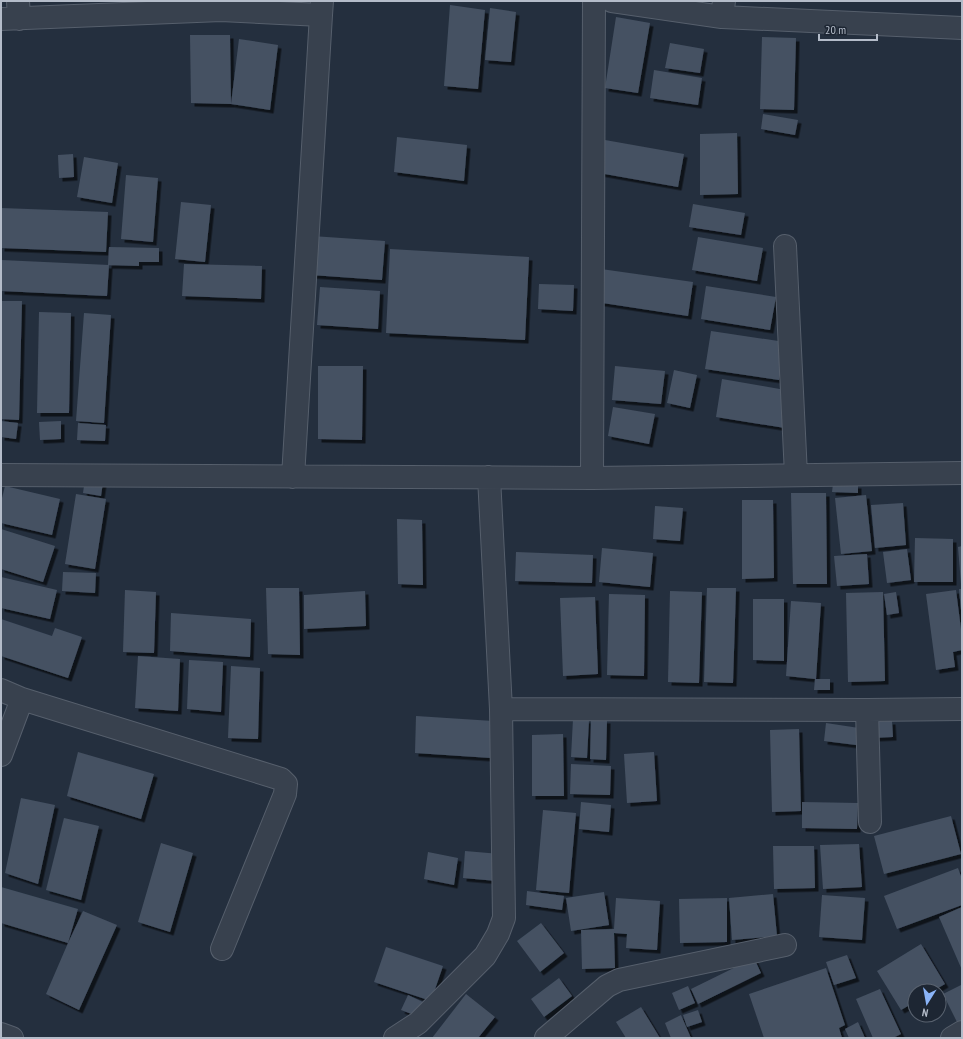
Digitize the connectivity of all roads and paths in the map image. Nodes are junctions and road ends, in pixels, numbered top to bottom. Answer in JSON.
{"nodes":[{"id":1,"x":594,"y":1,"type":"edge"},
{"id":2,"x":612,"y":1,"type":"edge"},
{"id":3,"x":220,"y":6,"type":"edge"},
{"id":4,"x":322,"y":8,"type":"edge"},
{"id":5,"x":723,"y":9,"type":"edge"},
{"id":6,"x":13,"y":13,"type":"edge"},
{"id":7,"x":962,"y":28,"type":"edge"},
{"id":8,"x":785,"y":246,"type":"dead end"},
{"id":9,"x":962,"y":473,"type":"edge"},
{"id":10,"x":1,"y":475,"type":"edge"},
{"id":11,"x":796,"y":475,"type":"junction"},
{"id":12,"x":292,"y":477,"type":"junction"},
{"id":13,"x":489,"y":477,"type":"junction"},
{"id":14,"x":592,"y":478,"type":"junction"},
{"id":15,"x":1,"y":690,"type":"edge"},
{"id":16,"x":22,"y":699,"type":"junction"},
{"id":17,"x":501,"y":709,"type":"junction"},
{"id":18,"x":962,"y":709,"type":"edge"},
{"id":19,"x":867,"y":710,"type":"junction"},
{"id":20,"x":1,"y":755,"type":"edge"},
{"id":21,"x":870,"y":822,"type":"dead end"},
{"id":22,"x":785,"y":945,"type":"dead end"},
{"id":23,"x":222,"y":949,"type":"dead end"},
{"id":24,"x":962,"y":1032,"type":"edge"},
{"id":25,"x":1,"y":1034,"type":"edge"},
{"id":26,"x":12,"y":1038,"type":"edge"},
{"id":27,"x":395,"y":1038,"type":"edge"},
{"id":28,"x":546,"y":1038,"type":"edge"},
{"id":29,"x":952,"y":1038,"type":"edge"}],
"edges":[{"from":1,"to":14,"type":"street"},
{"from":2,"to":5,"type":"street"},
{"from":3,"to":4,"type":"street"},
{"from":3,"to":6,"type":"street"},
{"from":4,"to":12,"type":"street"},
{"from":5,"to":7,"type":"street"},
{"from":8,"to":11,"type":"street"},
{"from":9,"to":11,"type":"street"},
{"from":10,"to":12,"type":"street"},
{"from":11,"to":14,"type":"street"},
{"from":12,"to":13,"type":"street"},
{"from":13,"to":14,"type":"street"},
{"from":13,"to":17,"type":"street"},
{"from":15,"to":16,"type":"street"},
{"from":16,"to":20,"type":"street"},
{"from":16,"to":23,"type":"street"},
{"from":17,"to":19,"type":"street"},
{"from":17,"to":27,"type":"street"},
{"from":18,"to":19,"type":"street"},
{"from":19,"to":21,"type":"street"},
{"from":22,"to":28,"type":"street"},
{"from":24,"to":29,"type":"street"},
{"from":25,"to":26,"type":"street"}]}
